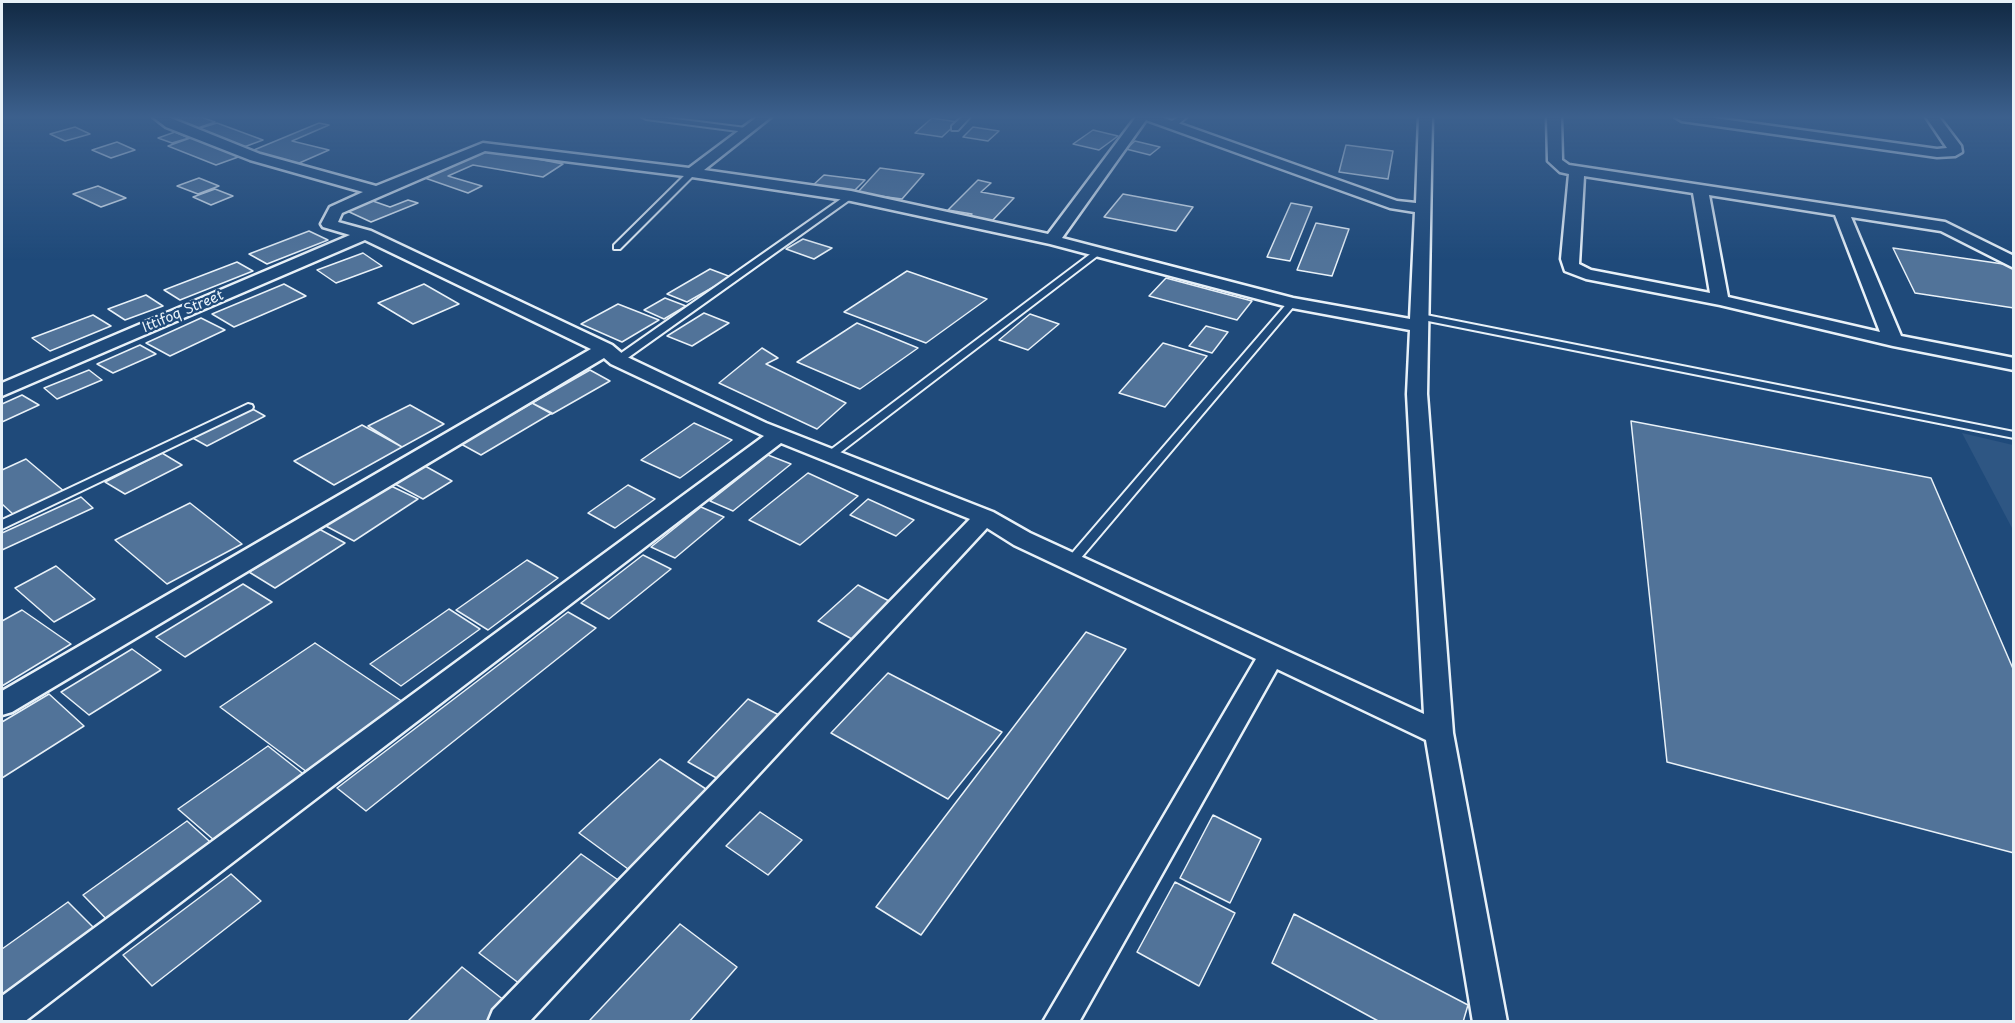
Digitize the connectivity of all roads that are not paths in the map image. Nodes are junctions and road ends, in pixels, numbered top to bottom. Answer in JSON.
{"nodes":[{"id":1,"x":283,"y":165,"type":"edge"},
{"id":2,"x":440,"y":165,"type":"edge"},
{"id":3,"x":626,"y":165,"type":"edge"},
{"id":4,"x":702,"y":165,"type":"edge"},
{"id":5,"x":1107,"y":165,"type":"edge"},
{"id":6,"x":1292,"y":165,"type":"edge"},
{"id":7,"x":1424,"y":165,"type":"edge"},
{"id":8,"x":1560,"y":165,"type":"edge"},
{"id":9,"x":1577,"y":171,"type":"junction"},
{"id":10,"x":692,"y":173,"type":"junction"},
{"id":11,"x":1700,"y":190,"type":"junction"},
{"id":12,"x":377,"y":191,"type":"junction"},
{"id":13,"x":851,"y":196,"type":"junction"},
{"id":14,"x":1422,"y":208,"type":"junction"},
{"id":15,"x":1841,"y":211,"type":"junction"},
{"id":16,"x":364,"y":234,"type":"junction"},
{"id":17,"x":1052,"y":240,"type":"junction"},
{"id":18,"x":617,"y":247,"type":"dead end"},
{"id":19,"x":1097,"y":252,"type":"junction"},
{"id":20,"x":2013,"y":263,"type":"edge"},
{"id":21,"x":1720,"y":300,"type":"junction"},
{"id":22,"x":1292,"y":303,"type":"junction"},
{"id":23,"x":1420,"y":321,"type":"junction"},
{"id":24,"x":1893,"y":339,"type":"junction"},
{"id":25,"x":612,"y":355,"type":"junction"},
{"id":26,"x":2013,"y":364,"type":"edge"},
{"id":27,"x":2,"y":390,"type":"edge"},
{"id":28,"x":248,"y":407,"type":"dead end"},
{"id":29,"x":2013,"y":435,"type":"edge"},
{"id":30,"x":778,"y":436,"type":"junction"},
{"id":31,"x":829,"y":456,"type":"junction"},
{"id":32,"x":985,"y":517,"type":"junction"},
{"id":33,"x":2,"y":525,"type":"edge"},
{"id":34,"x":1071,"y":562,"type":"junction"},
{"id":35,"x":1272,"y":655,"type":"junction"},
{"id":36,"x":2,"y":704,"type":"edge"},
{"id":37,"x":1439,"y":733,"type":"junction"},
{"id":38,"x":2,"y":1017,"type":"edge"},
{"id":39,"x":505,"y":1022,"type":"edge"},
{"id":40,"x":1060,"y":1022,"type":"edge"},
{"id":41,"x":1490,"y":1022,"type":"edge"}],
"edges":[{"from":1,"to":12,"type":"street"},
{"from":2,"to":12,"type":"street"},
{"from":3,"to":10,"type":"street"},
{"from":4,"to":10,"type":"street"},
{"from":5,"to":17,"type":"street"},
{"from":6,"to":14,"type":"street"},
{"from":7,"to":14,"type":"street"},
{"from":8,"to":9,"type":"street"},
{"from":9,"to":11,"type":"street"},
{"from":9,"to":21,"type":"street"},
{"from":10,"to":13,"type":"street"},
{"from":10,"to":18,"type":"lane"},
{"from":11,"to":15,"type":"street"},
{"from":11,"to":21,"type":"street"},
{"from":12,"to":16,"type":"street"},
{"from":13,"to":17,"type":"street"},
{"from":13,"to":25,"type":"lane"},
{"from":14,"to":23,"type":"street"},
{"from":15,"to":20,"type":"street"},
{"from":15,"to":24,"type":"street"},
{"from":16,"to":25,"type":"street"},
{"from":16,"to":27,"type":"street","name":"Ittifoq Street"},
{"from":17,"to":19,"type":"street"},
{"from":19,"to":22,"type":"street"},
{"from":19,"to":31,"type":"lane"},
{"from":21,"to":24,"type":"street"},
{"from":22,"to":23,"type":"street"},
{"from":22,"to":34,"type":"lane"},
{"from":23,"to":29,"type":"lane"},
{"from":23,"to":37,"type":"street"},
{"from":24,"to":26,"type":"street"},
{"from":25,"to":30,"type":"street"},
{"from":25,"to":36,"type":"street"},
{"from":28,"to":33,"type":"lane"},
{"from":30,"to":31,"type":"street"},
{"from":30,"to":38,"type":"street"},
{"from":31,"to":32,"type":"street"},
{"from":32,"to":34,"type":"street"},
{"from":32,"to":39,"type":"street"},
{"from":34,"to":35,"type":"street"},
{"from":35,"to":37,"type":"street"},
{"from":35,"to":40,"type":"street"},
{"from":37,"to":41,"type":"street"}]}
